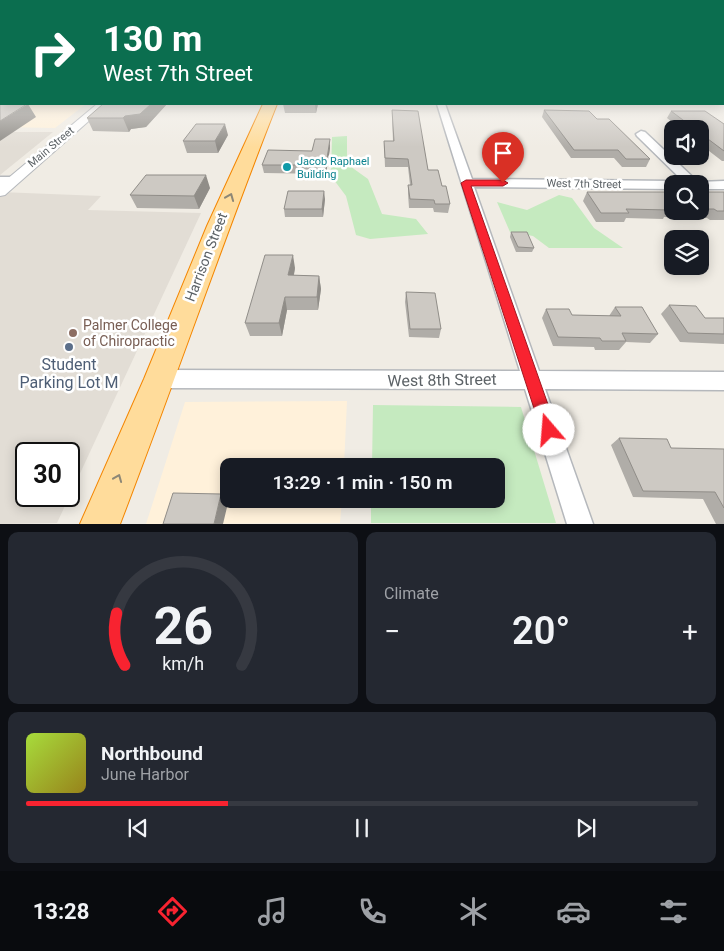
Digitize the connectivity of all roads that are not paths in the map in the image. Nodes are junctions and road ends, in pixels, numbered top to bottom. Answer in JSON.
{"nodes":[{"id":1,"x":102,"y":105,"type":"edge"},
{"id":2,"x":270,"y":105,"type":"edge"},
{"id":3,"x":441,"y":105,"type":"edge"},
{"id":4,"x":641,"y":134,"type":"dead end"},
{"id":5,"x":684,"y":175,"type":"edge"},
{"id":6,"x":6,"y":181,"type":"edge"},
{"id":7,"x":466,"y":183,"type":"junction"},
{"id":8,"x":664,"y":185,"type":"edge"},
{"id":9,"x":709,"y":185,"type":"edge"},
{"id":10,"x":724,"y":185,"type":"edge"},
{"id":11,"x":0,"y":192,"type":"edge"},
{"id":12,"x":160,"y":379,"type":"junction"},
{"id":13,"x":532,"y":379,"type":"junction"},
{"id":14,"x":724,"y":381,"type":"edge"},
{"id":15,"x":100,"y":524,"type":"edge"},
{"id":16,"x":580,"y":524,"type":"edge"}],
"edges":[{"from":1,"to":6,"type":"street","name":"Main Street"},
{"from":12,"to":2,"type":"highway","name":"Harrison Street","one_way":true},
{"from":3,"to":7,"type":"street"},
{"from":4,"to":5,"type":"street"},
{"from":6,"to":11,"type":"street","name":"Main Street"},
{"from":7,"to":8,"type":"street","name":"West 7th Street"},
{"from":7,"to":13,"type":"street"},
{"from":9,"to":10,"type":"street"},
{"from":12,"to":13,"type":"street","name":"West 8th Street"},
{"from":15,"to":12,"type":"highway","name":"Harrison Street","one_way":true},
{"from":13,"to":14,"type":"street","name":"West 8th Street"},
{"from":13,"to":16,"type":"street"}]}
